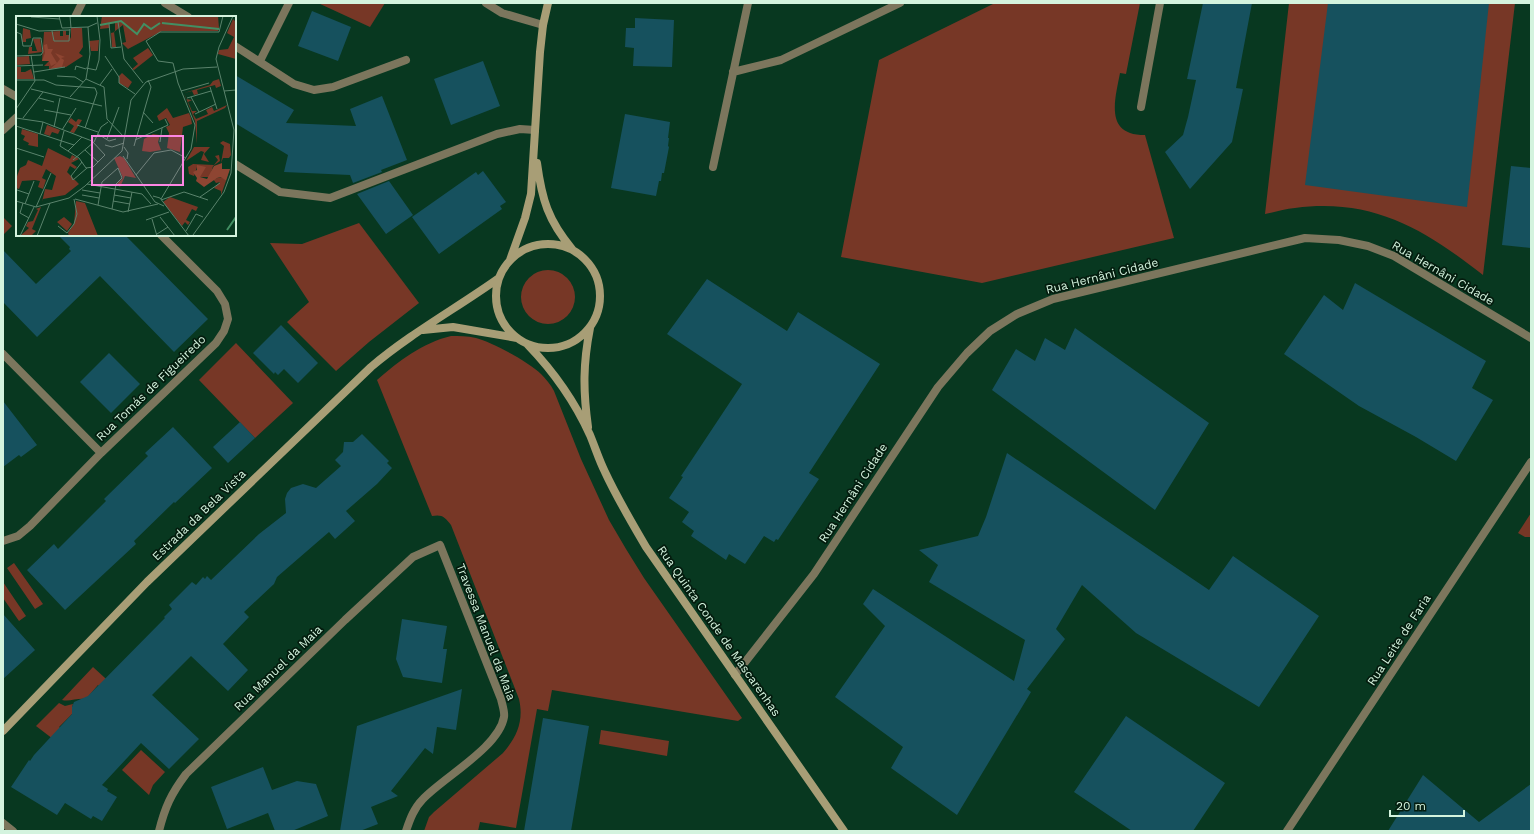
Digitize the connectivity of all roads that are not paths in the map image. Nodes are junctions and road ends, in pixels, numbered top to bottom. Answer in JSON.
{"nodes":[{"id":1,"x":82,"y":3,"type":"edge"},
{"id":2,"x":165,"y":3,"type":"edge"},
{"id":3,"x":288,"y":3,"type":"edge"},
{"id":4,"x":486,"y":3,"type":"edge"},
{"id":5,"x":548,"y":3,"type":"edge"},
{"id":6,"x":748,"y":3,"type":"edge"},
{"id":7,"x":900,"y":3,"type":"edge"},
{"id":8,"x":1160,"y":3,"type":"edge"},
{"id":9,"x":76,"y":16,"type":"edge"},
{"id":10,"x":186,"y":16,"type":"edge"},
{"id":11,"x":543,"y":25,"type":"junction"},
{"id":12,"x":236,"y":47,"type":"edge"},
{"id":13,"x":406,"y":60,"type":"dead end"},
{"id":14,"x":260,"y":61,"type":"junction"},
{"id":15,"x":733,"y":72,"type":"junction"},
{"id":16,"x":3,"y":89,"type":"edge"},
{"id":17,"x":16,"y":96,"type":"edge"},
{"id":18,"x":1141,"y":107,"type":"dead end"},
{"id":19,"x":16,"y":118,"type":"edge"},
{"id":20,"x":3,"y":130,"type":"edge"},
{"id":21,"x":535,"y":130,"type":"junction"},
{"id":22,"x":534,"y":150,"type":"junction"},
{"id":23,"x":236,"y":165,"type":"edge"},
{"id":24,"x":713,"y":167,"type":"dead end"},
{"id":25,"x":162,"y":236,"type":"edge"},
{"id":26,"x":572,"y":250,"type":"junction"},
{"id":27,"x":510,"y":260,"type":"junction"},
{"id":28,"x":499,"y":278,"type":"junction"},
{"id":29,"x":590,"y":328,"type":"junction"},
{"id":30,"x":423,"y":330,"type":"junction"},
{"id":31,"x":517,"y":338,"type":"junction"},
{"id":32,"x":1531,"y":338,"type":"edge"},
{"id":33,"x":528,"y":345,"type":"junction"},
{"id":34,"x":3,"y":354,"type":"edge"},
{"id":35,"x":590,"y":436,"type":"junction"},
{"id":36,"x":101,"y":453,"type":"junction"},
{"id":37,"x":1531,"y":462,"type":"edge"},
{"id":38,"x":3,"y":541,"type":"edge"},
{"id":39,"x":440,"y":545,"type":"joint"},
{"id":40,"x":735,"y":676,"type":"junction"},
{"id":41,"x":3,"y":731,"type":"edge"},
{"id":42,"x":3,"y":823,"type":"edge"},
{"id":43,"x":13,"y":831,"type":"edge"},
{"id":44,"x":159,"y":831,"type":"edge"},
{"id":45,"x":406,"y":831,"type":"edge"},
{"id":46,"x":844,"y":831,"type":"edge"},
{"id":47,"x":1287,"y":831,"type":"edge"}],
"edges":[{"from":1,"to":9,"type":"street"},
{"from":2,"to":10,"type":"street"},
{"from":3,"to":14,"type":"street"},
{"from":4,"to":11,"type":"street"},
{"from":5,"to":11,"type":"street"},
{"from":6,"to":15,"type":"street"},
{"from":7,"to":15,"type":"street"},
{"from":8,"to":18,"type":"street"},
{"from":11,"to":21,"type":"street"},
{"from":12,"to":14,"type":"street"},
{"from":13,"to":14,"type":"street"},
{"from":15,"to":24,"type":"street"},
{"from":16,"to":17,"type":"street"},
{"from":19,"to":20,"type":"street"},
{"from":21,"to":22,"type":"street"},
{"from":21,"to":23,"type":"street"},
{"from":22,"to":26,"type":"street"},
{"from":22,"to":27,"type":"street"},
{"from":25,"to":36,"type":"street","name":"Rua Tomás de Figueiredo"},
{"from":26,"to":27,"type":"street"},
{"from":26,"to":29,"type":"street"},
{"from":27,"to":28,"type":"street"},
{"from":28,"to":30,"type":"street","name":"Estrada da Bela Vista"},
{"from":28,"to":31,"type":"street"},
{"from":29,"to":33,"type":"street"},
{"from":29,"to":35,"type":"street","name":"Rua Quinta Conde de Mascarenhas"},
{"from":30,"to":31,"type":"street"},
{"from":30,"to":41,"type":"street","name":"Estrada da Bela Vista"},
{"from":31,"to":33,"type":"street"},
{"from":32,"to":40,"type":"street","name":"Rua Hernâni Cidade"},
{"from":33,"to":35,"type":"street","name":"Rua Quinta Conde de Mascarenhas"},
{"from":34,"to":36,"type":"street"},
{"from":35,"to":40,"type":"street","name":"Rua Quinta Conde de Mascarenhas"},
{"from":36,"to":38,"type":"street","name":"Rua Tomás de Figueiredo"},
{"from":37,"to":47,"type":"street","name":"Rua Leite de Faria"},
{"from":39,"to":44,"type":"street","name":"Rua Manuel da Maia"},
{"from":39,"to":45,"type":"street","name":"Travessa Manuel da Maia"},
{"from":40,"to":46,"type":"street","name":"Rua Quinta Conde de Mascarenhas"},
{"from":42,"to":43,"type":"street"}]}
